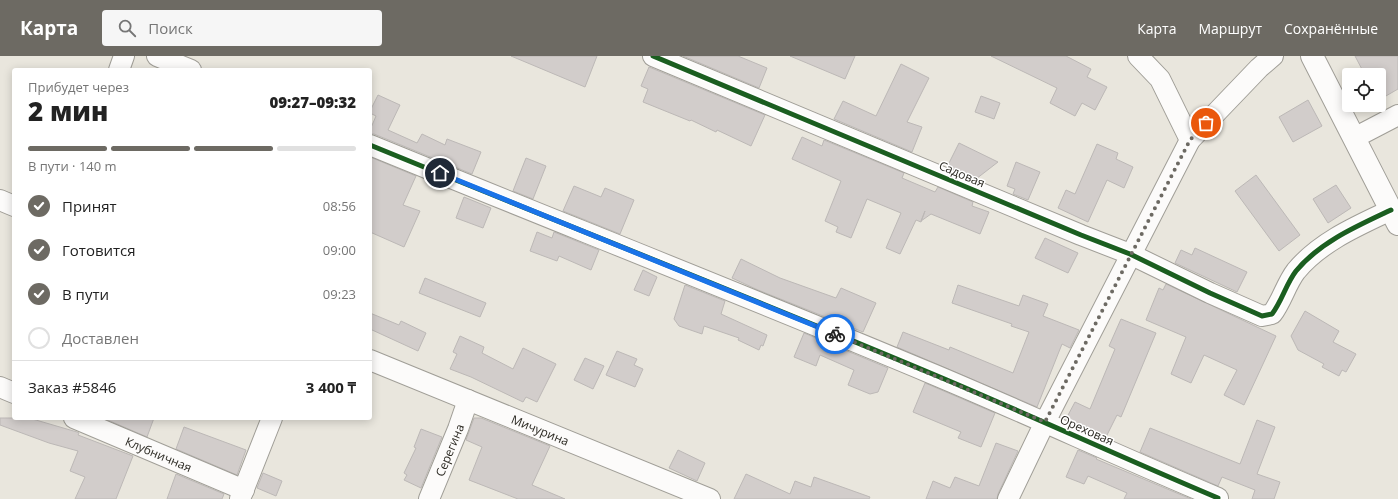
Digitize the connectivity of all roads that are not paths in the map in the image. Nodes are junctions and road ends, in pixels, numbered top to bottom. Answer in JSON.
{"nodes":[{"id":1,"x":124,"y":56,"type":"edge"},
{"id":2,"x":157,"y":56,"type":"edge"},
{"id":3,"x":653,"y":56,"type":"edge"},
{"id":4,"x":1138,"y":56,"type":"edge"},
{"id":5,"x":1273,"y":56,"type":"edge"},
{"id":6,"x":1312,"y":56,"type":"edge"},
{"id":7,"x":119,"y":68,"type":"edge"},
{"id":8,"x":186,"y":68,"type":"edge"},
{"id":9,"x":1398,"y":115,"type":"edge"},
{"id":10,"x":1354,"y":138,"type":"junction"},
{"id":11,"x":1190,"y":140,"type":"junction"},
{"id":12,"x":372,"y":146,"type":"edge"},
{"id":13,"x":0,"y":200,"type":"edge"},
{"id":14,"x":12,"y":205,"type":"edge"},
{"id":15,"x":1394,"y":217,"type":"edge"},
{"id":16,"x":1130,"y":254,"type":"junction"},
{"id":17,"x":372,"y":361,"type":"edge"},
{"id":18,"x":0,"y":387,"type":"edge"},
{"id":19,"x":12,"y":392,"type":"edge"},
{"id":20,"x":468,"y":400,"type":"junction"},
{"id":21,"x":78,"y":420,"type":"edge"},
{"id":22,"x":271,"y":420,"type":"edge"},
{"id":23,"x":1045,"y":422,"type":"junction"},
{"id":24,"x":242,"y":495,"type":"edge"},
{"id":25,"x":1218,"y":498,"type":"edge"},
{"id":26,"x":429,"y":499,"type":"edge"},
{"id":27,"x":710,"y":499,"type":"edge"},
{"id":28,"x":1008,"y":499,"type":"edge"}],
"edges":[{"from":1,"to":7,"type":"street"},
{"from":2,"to":8,"type":"street"},
{"from":3,"to":16,"type":"street","name":"Садовая"},
{"from":4,"to":11,"type":"street"},
{"from":5,"to":11,"type":"street"},
{"from":6,"to":10,"type":"street"},
{"from":9,"to":10,"type":"street"},
{"from":10,"to":15,"type":"street"},
{"from":11,"to":16,"type":"street"},
{"from":12,"to":23,"type":"street","name":"Ореховая"},
{"from":13,"to":14,"type":"street"},
{"from":15,"to":16,"type":"street","name":"Садовая"},
{"from":16,"to":23,"type":"street"},
{"from":17,"to":20,"type":"street","name":"Мичурина"},
{"from":18,"to":19,"type":"street"},
{"from":20,"to":26,"type":"street","name":"Серегина"},
{"from":20,"to":27,"type":"street","name":"Мичурина"},
{"from":21,"to":24,"type":"street","name":"Клубничная"},
{"from":22,"to":24,"type":"street"},
{"from":23,"to":25,"type":"street","name":"Ореховая"},
{"from":23,"to":28,"type":"street"}]}
